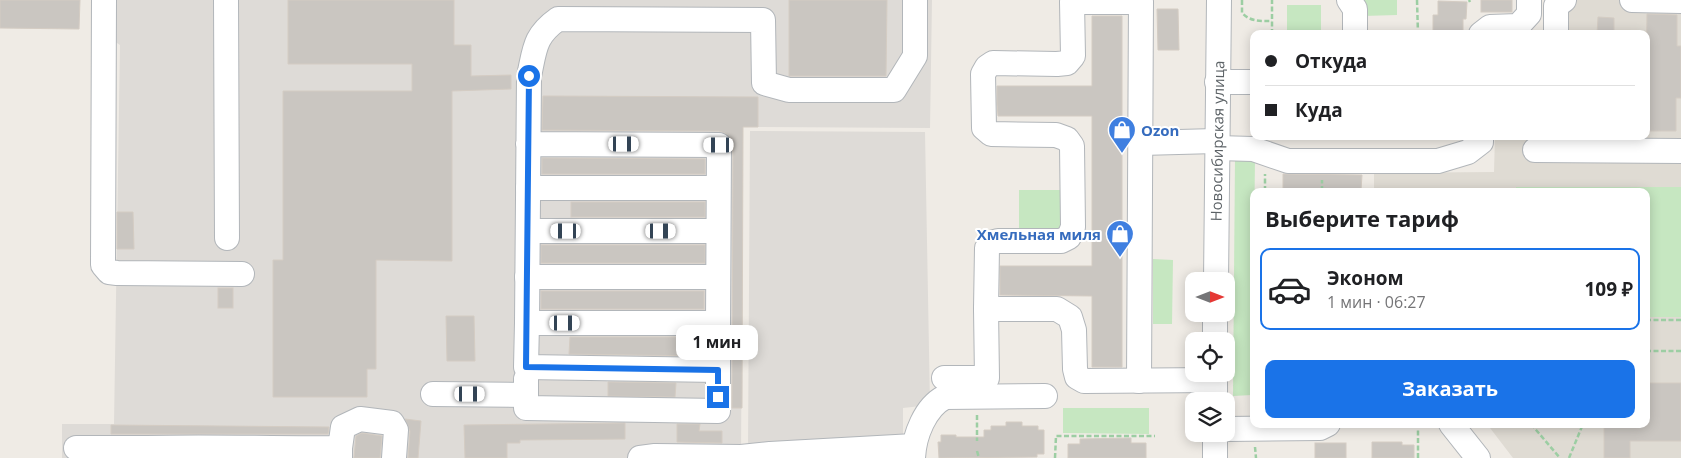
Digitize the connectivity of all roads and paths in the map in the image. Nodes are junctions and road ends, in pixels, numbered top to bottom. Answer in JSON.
{"nodes":[{"id":1,"x":104,"y":0,"type":"edge"},
{"id":2,"x":226,"y":0,"type":"edge"},
{"id":3,"x":915,"y":0,"type":"edge"},
{"id":4,"x":1218,"y":0,"type":"edge"},
{"id":5,"x":1242,"y":0,"type":"edge"},
{"id":6,"x":1272,"y":0,"type":"edge"},
{"id":7,"x":1349,"y":0,"type":"edge"},
{"id":8,"x":1417,"y":0,"type":"edge"},
{"id":9,"x":1529,"y":0,"type":"edge"},
{"id":10,"x":1564,"y":0,"type":"edge"},
{"id":11,"x":1632,"y":0,"type":"edge"},
{"id":12,"x":1681,"y":1,"type":"edge"},
{"id":13,"x":1272,"y":21,"type":"junction"},
{"id":14,"x":1272,"y":30,"type":"edge"},
{"id":15,"x":1355,"y":30,"type":"edge"},
{"id":16,"x":1418,"y":30,"type":"edge"},
{"id":17,"x":1486,"y":30,"type":"edge"},
{"id":18,"x":1556,"y":30,"type":"edge"},
{"id":19,"x":1217,"y":82,"type":"junction"},
{"id":20,"x":1250,"y":82,"type":"edge"},
{"id":21,"x":1481,"y":140,"type":"edge"},
{"id":22,"x":1141,"y":142,"type":"junction"},
{"id":23,"x":528,"y":144,"type":"junction"},
{"id":24,"x":1216,"y":145,"type":"junction"},
{"id":25,"x":1535,"y":150,"type":"dead end"},
{"id":26,"x":1681,"y":151,"type":"edge"},
{"id":27,"x":1266,"y":167,"type":"dead end"},
{"id":28,"x":528,"y":188,"type":"junction"},
{"id":29,"x":718,"y":188,"type":"junction"},
{"id":30,"x":1265,"y":188,"type":"edge"},
{"id":31,"x":528,"y":231,"type":"junction"},
{"id":32,"x":718,"y":231,"type":"junction"},
{"id":33,"x":227,"y":238,"type":"dead end"},
{"id":34,"x":1216,"y":272,"type":"edge"},
{"id":35,"x":242,"y":274,"type":"dead end"},
{"id":36,"x":527,"y":277,"type":"junction"},
{"id":37,"x":718,"y":277,"type":"junction"},
{"id":38,"x":986,"y":309,"type":"junction"},
{"id":39,"x":1650,"y":320,"type":"edge"},
{"id":40,"x":1681,"y":320,"type":"edge"},
{"id":41,"x":527,"y":323,"type":"junction"},
{"id":42,"x":718,"y":323,"type":"junction"},
{"id":43,"x":1650,"y":351,"type":"edge"},
{"id":44,"x":1681,"y":351,"type":"edge"},
{"id":45,"x":526,"y":367,"type":"junction"},
{"id":46,"x":718,"y":370,"type":"junction"},
{"id":47,"x":944,"y":378,"type":"dead end"},
{"id":48,"x":1139,"y":381,"type":"junction"},
{"id":49,"x":1215,"y":385,"type":"edge"},
{"id":50,"x":433,"y":394,"type":"dead end"},
{"id":51,"x":526,"y":395,"type":"junction"},
{"id":52,"x":976,"y":396,"type":"junction"},
{"id":53,"x":1045,"y":396,"type":"dead end"},
{"id":54,"x":1320,"y":428,"type":"edge"},
{"id":55,"x":1418,"y":428,"type":"edge"},
{"id":56,"x":1454,"y":428,"type":"edge"},
{"id":57,"x":1534,"y":428,"type":"edge"},
{"id":58,"x":1581,"y":428,"type":"edge"},
{"id":59,"x":1235,"y":429,"type":"edge"},
{"id":60,"x":1155,"y":436,"type":"dead end"},
{"id":61,"x":977,"y":441,"type":"dead end"},
{"id":62,"x":1215,"y":442,"type":"edge"},
{"id":63,"x":977,"y":450,"type":"dead end"},
{"id":64,"x":88,"y":451,"type":"edge"},
{"id":65,"x":196,"y":452,"type":"edge"},
{"id":66,"x":914,"y":452,"type":"edge"},
{"id":67,"x":146,"y":453,"type":"edge"},
{"id":68,"x":246,"y":453,"type":"edge"},
{"id":69,"x":294,"y":453,"type":"edge"},
{"id":70,"x":340,"y":453,"type":"edge"},
{"id":71,"x":394,"y":458,"type":"edge"},
{"id":72,"x":640,"y":458,"type":"edge"},
{"id":73,"x":979,"y":458,"type":"edge"},
{"id":74,"x":1055,"y":458,"type":"edge"},
{"id":75,"x":1215,"y":458,"type":"edge"},
{"id":76,"x":1418,"y":458,"type":"edge"},
{"id":77,"x":1478,"y":458,"type":"edge"},
{"id":78,"x":1560,"y":458,"type":"edge"},
{"id":79,"x":1569,"y":458,"type":"edge"}],
"edges":[{"from":1,"to":35,"type":"street"},
{"from":2,"to":33,"type":"street"},
{"from":3,"to":23,"type":"street"},
{"from":4,"to":19,"type":"street","name":"Новосибирская улица"},
{"from":5,"to":13,"type":"path"},
{"from":6,"to":13,"type":"path"},
{"from":7,"to":15,"type":"street"},
{"from":8,"to":16,"type":"path"},
{"from":9,"to":17,"type":"street"},
{"from":10,"to":18,"type":"street"},
{"from":11,"to":12,"type":"street"},
{"from":13,"to":14,"type":"path"},
{"from":19,"to":20,"type":"street"},
{"from":19,"to":24,"type":"street","name":"Новосибирская улица"},
{"from":21,"to":24,"type":"street"},
{"from":22,"to":24,"type":"street"},
{"from":22,"to":38,"type":"street"},
{"from":22,"to":48,"type":"street"},
{"from":23,"to":28,"type":"street"},
{"from":23,"to":29,"type":"street"},
{"from":24,"to":34,"type":"street","name":"Новосибирская улица"},
{"from":25,"to":26,"type":"street"},
{"from":27,"to":30,"type":"path"},
{"from":28,"to":29,"type":"street"},
{"from":28,"to":31,"type":"street"},
{"from":29,"to":32,"type":"street"},
{"from":31,"to":32,"type":"street"},
{"from":31,"to":36,"type":"street"},
{"from":32,"to":37,"type":"street"},
{"from":36,"to":37,"type":"street"},
{"from":36,"to":41,"type":"street"},
{"from":37,"to":42,"type":"street"},
{"from":38,"to":47,"type":"street"},
{"from":38,"to":48,"type":"street"},
{"from":39,"to":40,"type":"path"},
{"from":41,"to":42,"type":"street"},
{"from":41,"to":45,"type":"street"},
{"from":42,"to":46,"type":"street"},
{"from":43,"to":44,"type":"path"},
{"from":45,"to":46,"type":"street"},
{"from":45,"to":51,"type":"street"},
{"from":46,"to":51,"type":"street"},
{"from":48,"to":49,"type":"street"},
{"from":50,"to":51,"type":"street"},
{"from":52,"to":53,"type":"street"},
{"from":52,"to":61,"type":"path"},
{"from":52,"to":66,"type":"street"},
{"from":54,"to":59,"type":"street"},
{"from":55,"to":76,"type":"path"},
{"from":56,"to":77,"type":"street"},
{"from":57,"to":78,"type":"path"},
{"from":58,"to":79,"type":"path"},
{"from":60,"to":74,"type":"path"},
{"from":62,"to":75,"type":"street"},
{"from":63,"to":73,"type":"path"},
{"from":64,"to":67,"type":"street"},
{"from":65,"to":67,"type":"street"},
{"from":65,"to":68,"type":"street"},
{"from":66,"to":72,"type":"street"},
{"from":68,"to":69,"type":"street"},
{"from":69,"to":70,"type":"street"},
{"from":70,"to":71,"type":"street"}]}
